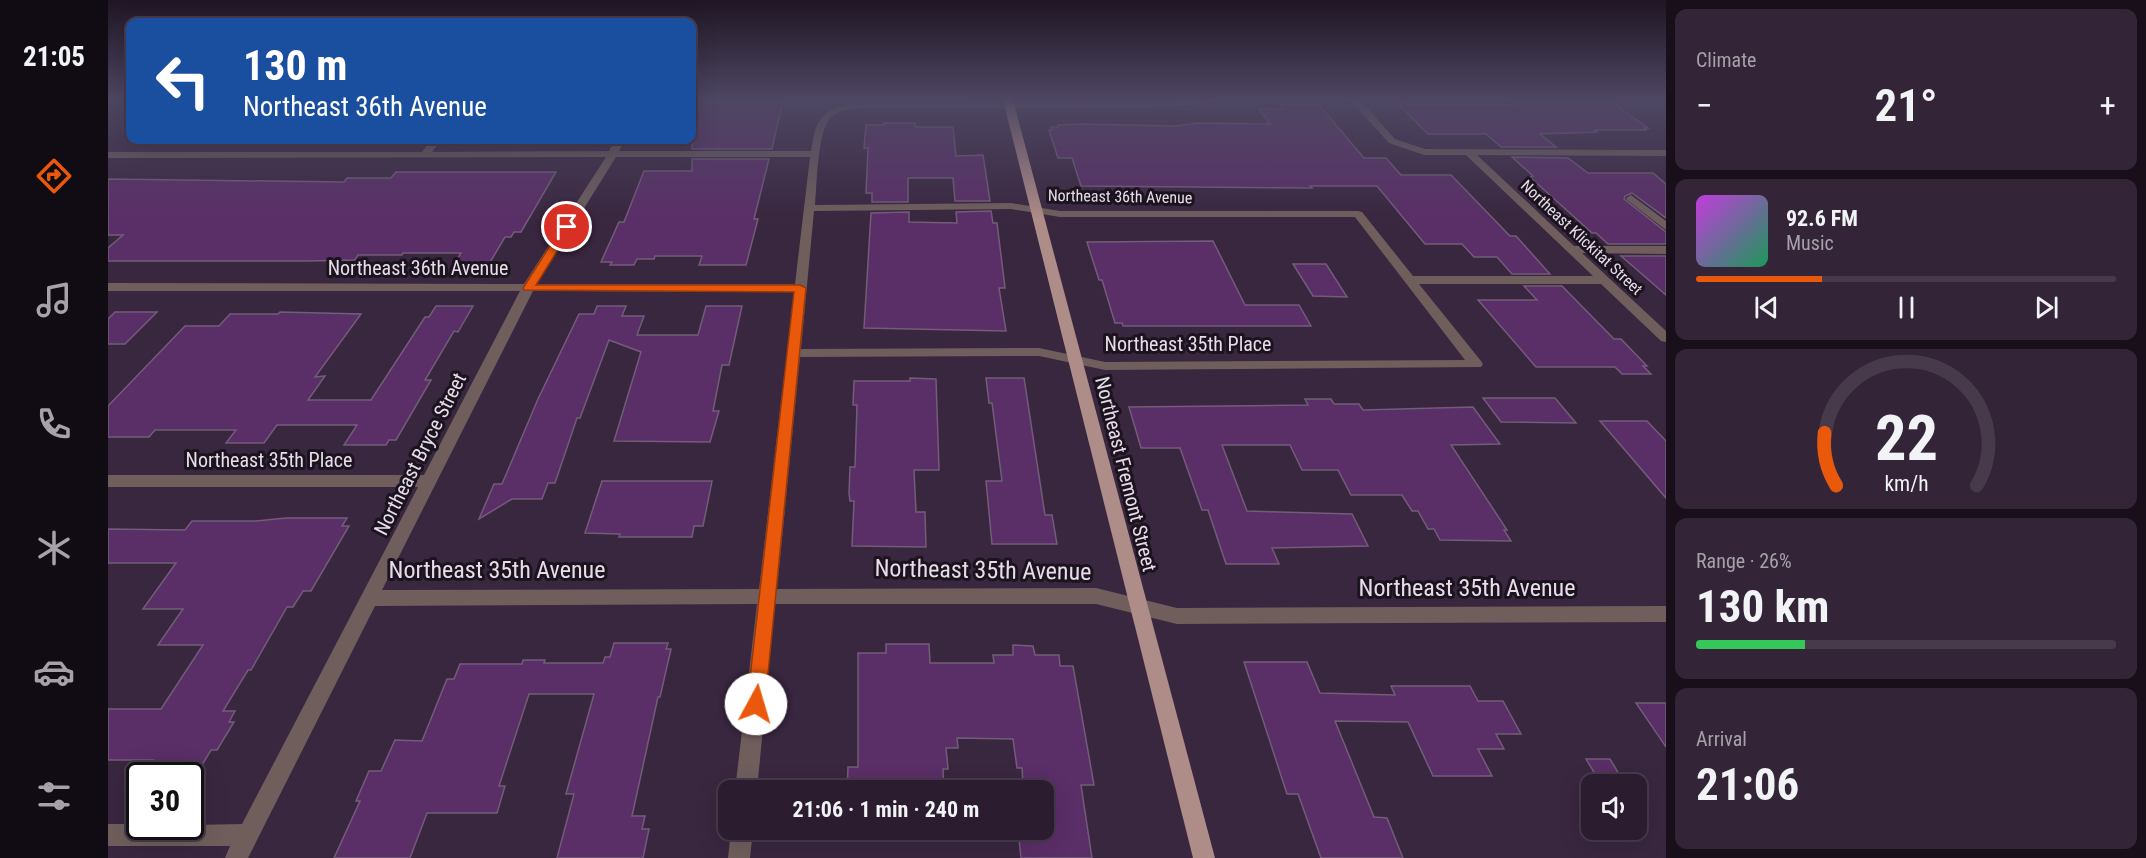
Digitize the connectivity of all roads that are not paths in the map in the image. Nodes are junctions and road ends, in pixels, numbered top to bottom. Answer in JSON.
{"nodes":[{"id":1,"x":817,"y":140,"type":"edge"},
{"id":2,"x":1018,"y":140,"type":"edge"},
{"id":3,"x":1391,"y":140,"type":"edge"},
{"id":4,"x":433,"y":144,"type":"edge"},
{"id":5,"x":618,"y":144,"type":"edge"},
{"id":6,"x":1469,"y":153,"type":"junction"},
{"id":7,"x":1666,"y":153,"type":"edge"},
{"id":8,"x":424,"y":154,"type":"junction"},
{"id":9,"x":815,"y":154,"type":"junction"},
{"id":10,"x":108,"y":155,"type":"edge"},
{"id":11,"x":613,"y":155,"type":"junction"},
{"id":12,"x":1631,"y":198,"type":"dead end"},
{"id":13,"x":809,"y":208,"type":"junction"},
{"id":14,"x":1036,"y":210,"type":"junction"},
{"id":15,"x":1666,"y":227,"type":"edge"},
{"id":16,"x":1570,"y":249,"type":"junction"},
{"id":17,"x":1666,"y":250,"type":"edge"},
{"id":18,"x":1410,"y":280,"type":"junction"},
{"id":19,"x":1604,"y":280,"type":"junction"},
{"id":20,"x":108,"y":287,"type":"edge"},
{"id":21,"x":528,"y":288,"type":"junction"},
{"id":22,"x":800,"y":288,"type":"junction"},
{"id":23,"x":1666,"y":338,"type":"edge"},
{"id":24,"x":794,"y":353,"type":"junction"},
{"id":25,"x":1075,"y":360,"type":"junction"},
{"id":26,"x":108,"y":482,"type":"edge"},
{"id":27,"x":429,"y":482,"type":"junction"},
{"id":28,"x":768,"y":596,"type":"junction"},
{"id":29,"x":370,"y":598,"type":"junction"},
{"id":30,"x":1138,"y":607,"type":"junction"},
{"id":31,"x":1666,"y":614,"type":"edge"},
{"id":32,"x":747,"y":780,"type":"edge"},
{"id":33,"x":108,"y":835,"type":"edge"},
{"id":34,"x":248,"y":835,"type":"junction"},
{"id":35,"x":741,"y":840,"type":"edge"},
{"id":36,"x":236,"y":858,"type":"edge"},
{"id":37,"x":739,"y":858,"type":"edge"},
{"id":38,"x":1204,"y":858,"type":"edge"}],
"edges":[{"from":1,"to":9,"type":"street"},
{"from":2,"to":14,"type":"main road","name":"Northeast Fremont Street"},
{"from":3,"to":6,"type":"street"},
{"from":4,"to":8,"type":"street"},
{"from":5,"to":11,"type":"street","name":"Northeast Bryce Street"},
{"from":6,"to":7,"type":"street"},
{"from":6,"to":16,"type":"street","name":"Northeast Klickitat Street"},
{"from":8,"to":10,"type":"street"},
{"from":8,"to":11,"type":"street"},
{"from":9,"to":11,"type":"street"},
{"from":9,"to":13,"type":"street"},
{"from":11,"to":21,"type":"street","name":"Northeast Bryce Street"},
{"from":12,"to":15,"type":"street"},
{"from":13,"to":14,"type":"street","name":"Northeast 36th Avenue"},
{"from":13,"to":22,"type":"street"},
{"from":14,"to":18,"type":"street","name":"Northeast 36th Avenue"},
{"from":14,"to":25,"type":"main road","name":"Northeast Fremont Street"},
{"from":16,"to":17,"type":"street"},
{"from":16,"to":19,"type":"street","name":"Northeast Klickitat Street"},
{"from":18,"to":19,"type":"street"},
{"from":18,"to":25,"type":"street","name":"Northeast 35th Place"},
{"from":19,"to":23,"type":"street","name":"Northeast Klickitat Street"},
{"from":20,"to":21,"type":"street","name":"Northeast 36th Avenue"},
{"from":21,"to":22,"type":"street","name":"Northeast 36th Avenue"},
{"from":21,"to":27,"type":"street","name":"Northeast Bryce Street"},
{"from":22,"to":24,"type":"street"},
{"from":24,"to":25,"type":"street","name":"Northeast 35th Place"},
{"from":24,"to":28,"type":"street"},
{"from":25,"to":30,"type":"main road","name":"Northeast Fremont Street"},
{"from":26,"to":27,"type":"street","name":"Northeast 35th Place"},
{"from":27,"to":29,"type":"street","name":"Northeast Bryce Street"},
{"from":28,"to":29,"type":"street","name":"Northeast 35th Avenue"},
{"from":28,"to":30,"type":"street","name":"Northeast 35th Avenue"},
{"from":28,"to":32,"type":"street"},
{"from":29,"to":34,"type":"street","name":"Northeast Bryce Street"},
{"from":30,"to":31,"type":"street","name":"Northeast 35th Avenue"},
{"from":30,"to":38,"type":"main road","name":"Northeast Fremont Street"},
{"from":33,"to":34,"type":"street"},
{"from":34,"to":36,"type":"street","name":"Northeast Bryce Street"},
{"from":35,"to":37,"type":"street"}]}
